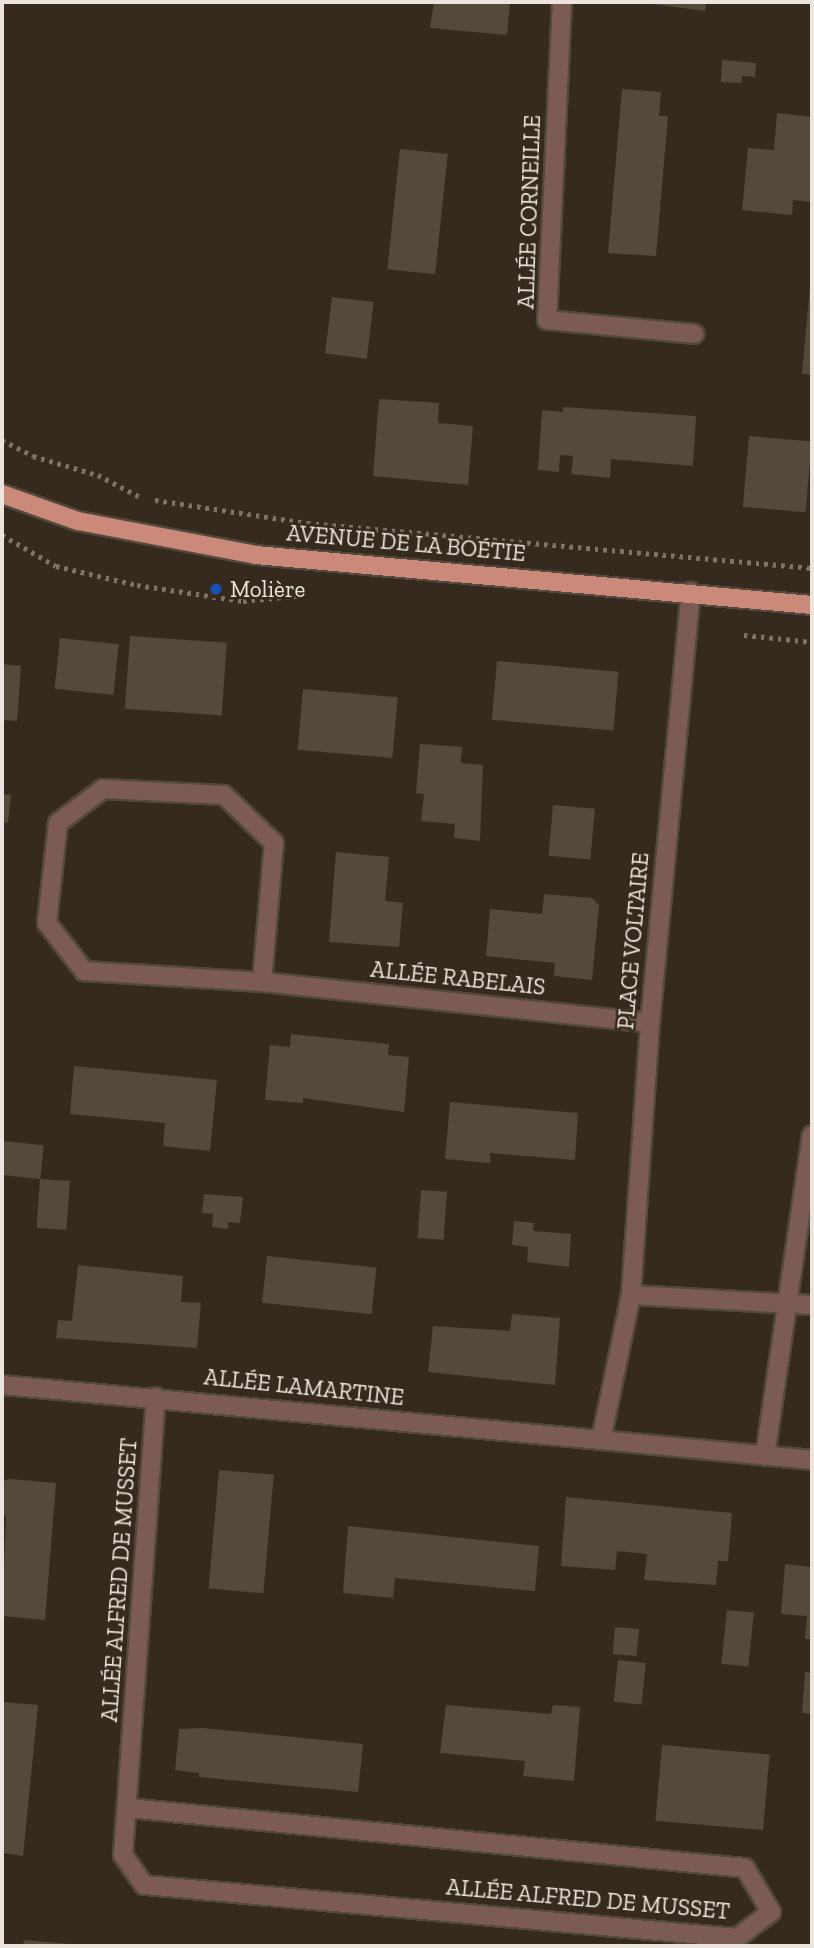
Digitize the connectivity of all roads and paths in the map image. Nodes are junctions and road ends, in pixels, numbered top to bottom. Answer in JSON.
{"nodes":[{"id":1,"x":562,"y":2,"type":"edge"},
{"id":2,"x":694,"y":334,"type":"dead end"},
{"id":3,"x":2,"y":440,"type":"edge"},
{"id":4,"x":2,"y":494,"type":"edge"},
{"id":5,"x":812,"y":568,"type":"edge"},
{"id":6,"x":691,"y":592,"type":"junction"},
{"id":7,"x":812,"y":605,"type":"edge"},
{"id":8,"x":262,"y":982,"type":"junction"},
{"id":9,"x":650,"y":1023,"type":"junction"},
{"id":10,"x":812,"y":1135,"type":"edge"},
{"id":11,"x":632,"y":1295,"type":"junction"},
{"id":12,"x":790,"y":1303,"type":"junction"},
{"id":13,"x":812,"y":1305,"type":"edge"},
{"id":14,"x":2,"y":1385,"type":"edge"},
{"id":15,"x":156,"y":1397,"type":"junction"},
{"id":16,"x":601,"y":1440,"type":"junction"},
{"id":17,"x":765,"y":1456,"type":"junction"},
{"id":18,"x":812,"y":1460,"type":"edge"},
{"id":19,"x":128,"y":1808,"type":"junction"}],
"edges":[{"from":1,"to":2,"type":"street","name":"ALLÉE CORNEILLE"},
{"from":3,"to":5,"type":"path"},
{"from":4,"to":6,"type":"main road","name":"AVENUE DE LA BOÉTIE"},
{"from":6,"to":7,"type":"main road","name":"AVENUE DE LA BOÉTIE"},
{"from":6,"to":9,"type":"street","name":"PLACE VOLTAIRE"},
{"from":8,"to":8,"type":"street","name":"ALLÉE RABELAIS"},
{"from":8,"to":9,"type":"street","name":"ALLÉE RABELAIS"},
{"from":9,"to":11,"type":"street","name":"PLACE VOLTAIRE"},
{"from":10,"to":12,"type":"street"},
{"from":11,"to":12,"type":"street"},
{"from":11,"to":16,"type":"street","name":"PLACE VOLTAIRE"},
{"from":12,"to":13,"type":"street"},
{"from":12,"to":17,"type":"street"},
{"from":14,"to":15,"type":"street","name":"ALLÉE LAMARTINE"},
{"from":15,"to":16,"type":"street","name":"ALLÉE LAMARTINE"},
{"from":15,"to":19,"type":"street","name":"ALLÉE ALFRED DE MUSSET"},
{"from":16,"to":17,"type":"street","name":"ALLÉE LAMARTINE"},
{"from":17,"to":18,"type":"street","name":"ALLÉE LAMARTINE"},
{"from":19,"to":19,"type":"street","name":"ALLÉE ALFRED DE MUSSET"}]}
